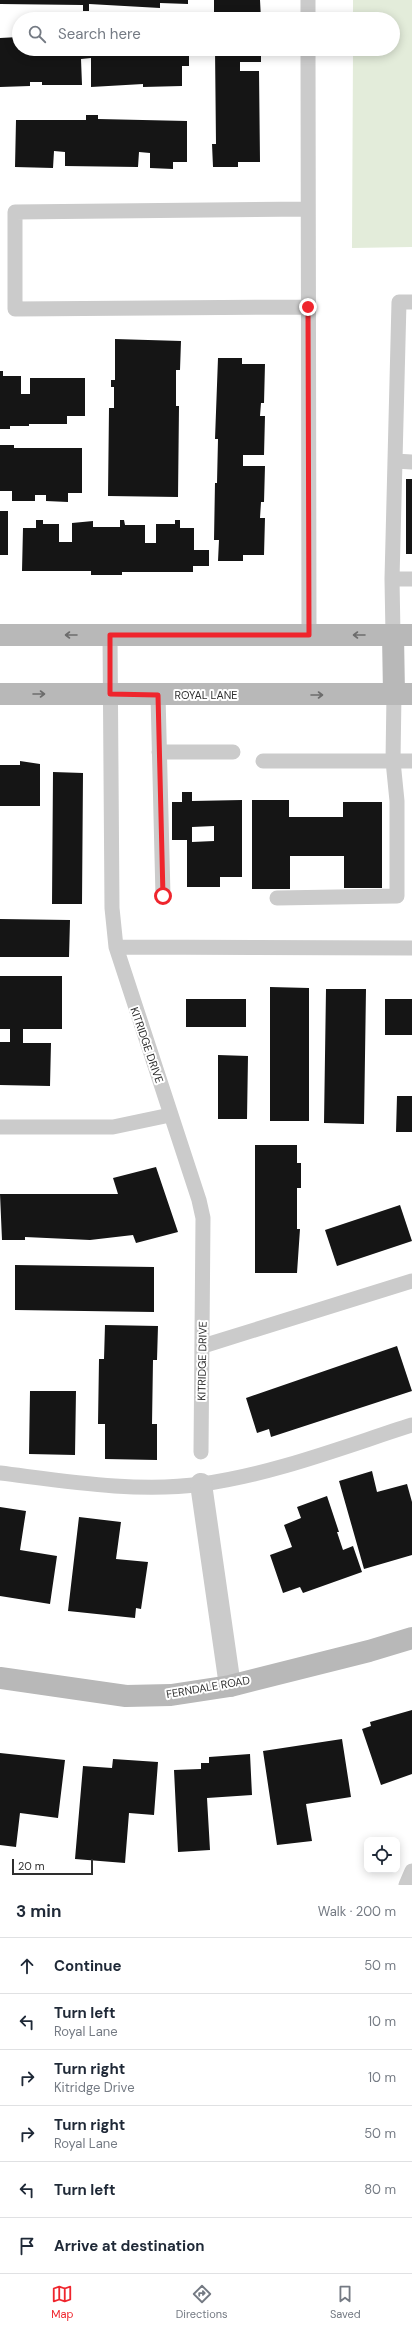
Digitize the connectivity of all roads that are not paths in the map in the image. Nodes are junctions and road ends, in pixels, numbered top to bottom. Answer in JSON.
{"nodes":[{"id":1,"x":308,"y":0,"type":"edge"},
{"id":2,"x":308,"y":12,"type":"edge"},
{"id":3,"x":308,"y":56,"type":"edge"},
{"id":4,"x":308,"y":209,"type":"junction"},
{"id":5,"x":412,"y":302,"type":"edge"},
{"id":6,"x":308,"y":307,"type":"junction"},
{"id":7,"x":394,"y":462,"type":"junction"},
{"id":8,"x":412,"y":462,"type":"edge"},
{"id":9,"x":392,"y":579,"type":"junction"},
{"id":10,"x":412,"y":579,"type":"edge"},
{"id":11,"x":0,"y":635,"type":"edge"},
{"id":12,"x":110,"y":635,"type":"junction"},
{"id":13,"x":309,"y":635,"type":"junction"},
{"id":14,"x":402,"y":635,"type":"edge"},
{"id":15,"x":0,"y":694,"type":"edge"},
{"id":16,"x":110,"y":694,"type":"junction"},
{"id":17,"x":403,"y":694,"type":"edge"},
{"id":18,"x":158,"y":695,"type":"junction"},
{"id":19,"x":159,"y":752,"type":"junction"},
{"id":20,"x":233,"y":752,"type":"dead end"},
{"id":21,"x":393,"y":760,"type":"junction"},
{"id":22,"x":412,"y":760,"type":"edge"},
{"id":23,"x":263,"y":761,"type":"dead end"},
{"id":24,"x":163,"y":896,"type":"dead end"},
{"id":25,"x":277,"y":898,"type":"dead end"},
{"id":26,"x":116,"y":946,"type":"junction"},
{"id":27,"x":412,"y":948,"type":"edge"},
{"id":28,"x":170,"y":1115,"type":"junction"},
{"id":29,"x":0,"y":1127,"type":"edge"},
{"id":30,"x":412,"y":1281,"type":"edge"},
{"id":31,"x":203,"y":1346,"type":"junction"},
{"id":32,"x":412,"y":1425,"type":"edge"},
{"id":33,"x":201,"y":1452,"type":"dead end"},
{"id":34,"x":0,"y":1473,"type":"edge"},
{"id":35,"x":202,"y":1484,"type":"junction"},
{"id":36,"x":412,"y":1638,"type":"edge"},
{"id":37,"x":0,"y":1678,"type":"edge"},
{"id":38,"x":230,"y":1686,"type":"junction"},
{"id":39,"x":412,"y":1871,"type":"edge"},
{"id":40,"x":406,"y":1885,"type":"edge"}],
"edges":[{"from":1,"to":2,"type":"lane"},
{"from":3,"to":4,"type":"lane"},
{"from":4,"to":6,"type":"lane"},
{"from":4,"to":6,"type":"lane"},
{"from":5,"to":7,"type":"lane"},
{"from":6,"to":13,"type":"lane"},
{"from":7,"to":8,"type":"lane"},
{"from":7,"to":9,"type":"lane"},
{"from":9,"to":10,"type":"lane"},
{"from":9,"to":14,"type":"lane"},
{"from":12,"to":11,"type":"main road","one_way":true},
{"from":12,"to":13,"type":"main road"},
{"from":12,"to":16,"type":"lane","name":"KITRIDGE DRIVE"},
{"from":14,"to":13,"type":"main road","one_way":true},
{"from":14,"to":17,"type":"main road"},
{"from":15,"to":16,"type":"main road","name":"ROYAL LANE","one_way":true},
{"from":16,"to":18,"type":"main road","name":"ROYAL LANE"},
{"from":16,"to":26,"type":"lane","name":"KITRIDGE DRIVE"},
{"from":18,"to":17,"type":"main road","name":"ROYAL LANE","one_way":true},
{"from":17,"to":21,"type":"lane"},
{"from":18,"to":19,"type":"lane"},
{"from":19,"to":20,"type":"lane"},
{"from":19,"to":24,"type":"lane"},
{"from":21,"to":22,"type":"lane"},
{"from":21,"to":23,"type":"lane"},
{"from":21,"to":25,"type":"lane"},
{"from":26,"to":27,"type":"lane"},
{"from":26,"to":28,"type":"lane","name":"KITRIDGE DRIVE"},
{"from":28,"to":29,"type":"lane"},
{"from":28,"to":31,"type":"lane","name":"KITRIDGE DRIVE"},
{"from":30,"to":31,"type":"lane"},
{"from":31,"to":33,"type":"lane","name":"KITRIDGE DRIVE"},
{"from":32,"to":35,"type":"lane"},
{"from":34,"to":35,"type":"lane"},
{"from":35,"to":38,"type":"street"},
{"from":36,"to":38,"type":"main road","name":"FERNDALE ROAD"},
{"from":37,"to":38,"type":"main road","name":"FERNDALE ROAD"},
{"from":39,"to":40,"type":"lane"}]}
